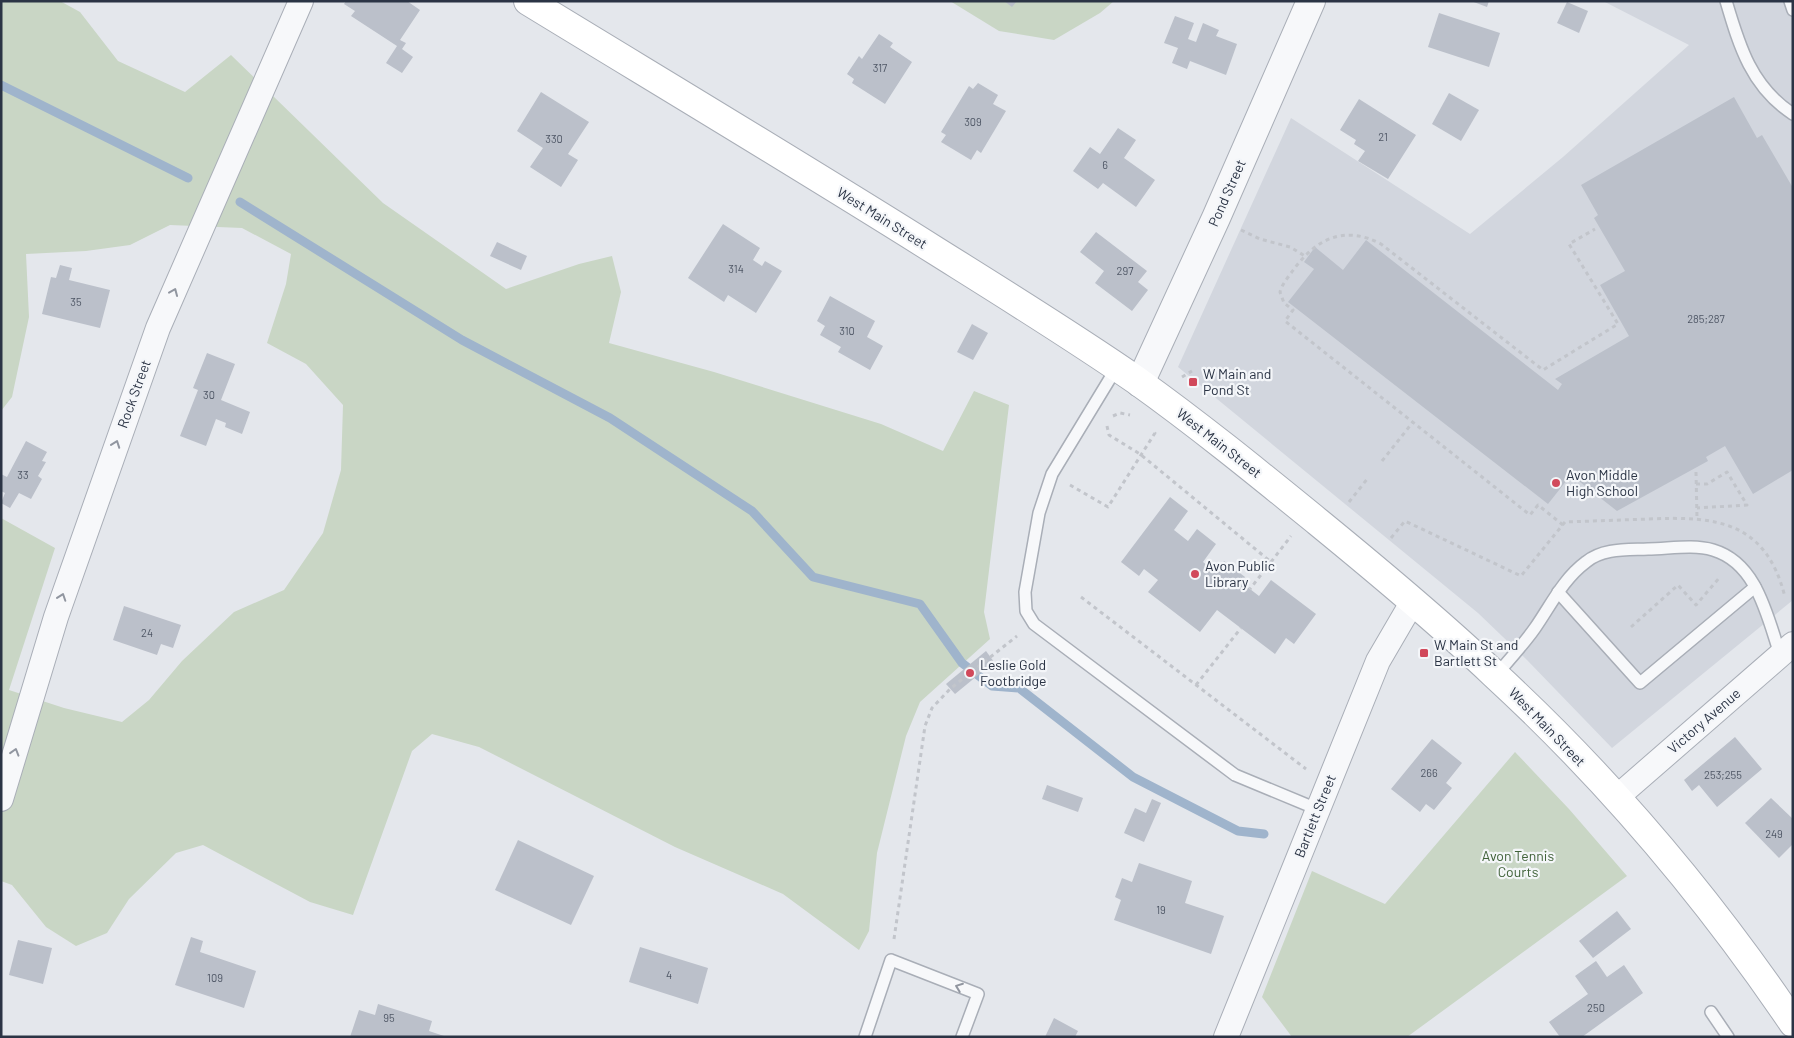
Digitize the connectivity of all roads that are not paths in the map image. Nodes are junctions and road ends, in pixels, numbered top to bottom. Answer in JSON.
{"nodes":[{"id":1,"x":301,"y":1,"type":"edge"},
{"id":2,"x":528,"y":1,"type":"edge"},
{"id":3,"x":1311,"y":1,"type":"edge"},
{"id":4,"x":1726,"y":1,"type":"edge"},
{"id":5,"x":1790,"y":1,"type":"edge"},
{"id":6,"x":1793,"y":10,"type":"edge"},
{"id":7,"x":1793,"y":114,"type":"edge"},
{"id":8,"x":1117,"y":367,"type":"junction"},
{"id":9,"x":1140,"y":383,"type":"junction"},
{"id":10,"x":1755,"y":587,"type":"junction"},
{"id":11,"x":1558,"y":592,"type":"junction"},
{"id":12,"x":1413,"y":601,"type":"junction"},
{"id":13,"x":1786,"y":649,"type":"edge"},
{"id":14,"x":1496,"y":675,"type":"junction"},
{"id":15,"x":1616,"y":798,"type":"junction"},
{"id":16,"x":1,"y":799,"type":"edge"},
{"id":17,"x":1317,"y":809,"type":"junction"},
{"id":18,"x":1711,"y":1012,"type":"dead end"},
{"id":19,"x":1793,"y":1023,"type":"edge"},
{"id":20,"x":865,"y":1037,"type":"edge"},
{"id":21,"x":962,"y":1037,"type":"edge"},
{"id":22,"x":1226,"y":1037,"type":"edge"},
{"id":23,"x":1728,"y":1037,"type":"edge"}],
"edges":[{"from":16,"to":1,"type":"street","name":"Rock Street","one_way":true},
{"from":2,"to":8,"type":"main road","name":"West Main Street"},
{"from":3,"to":9,"type":"street","name":"Pond Street"},
{"from":4,"to":7,"type":"lane"},
{"from":5,"to":6,"type":"lane"},
{"from":8,"to":9,"type":"main road","name":"West Main Street"},
{"from":8,"to":17,"type":"lane"},
{"from":9,"to":12,"type":"main road","name":"West Main Street"},
{"from":10,"to":11,"type":"lane"},
{"from":10,"to":11,"type":"lane"},
{"from":10,"to":13,"type":"lane"},
{"from":11,"to":14,"type":"lane"},
{"from":12,"to":14,"type":"main road","name":"West Main Street"},
{"from":12,"to":17,"type":"street","name":"Bartlett Street"},
{"from":13,"to":15,"type":"street","name":"Victory Avenue"},
{"from":14,"to":15,"type":"main road","name":"West Main Street"},
{"from":15,"to":19,"type":"main road","name":"West Main Street"},
{"from":17,"to":22,"type":"street","name":"Bartlett Street"},
{"from":18,"to":23,"type":"lane"},
{"from":21,"to":20,"type":"lane","one_way":true}]}
